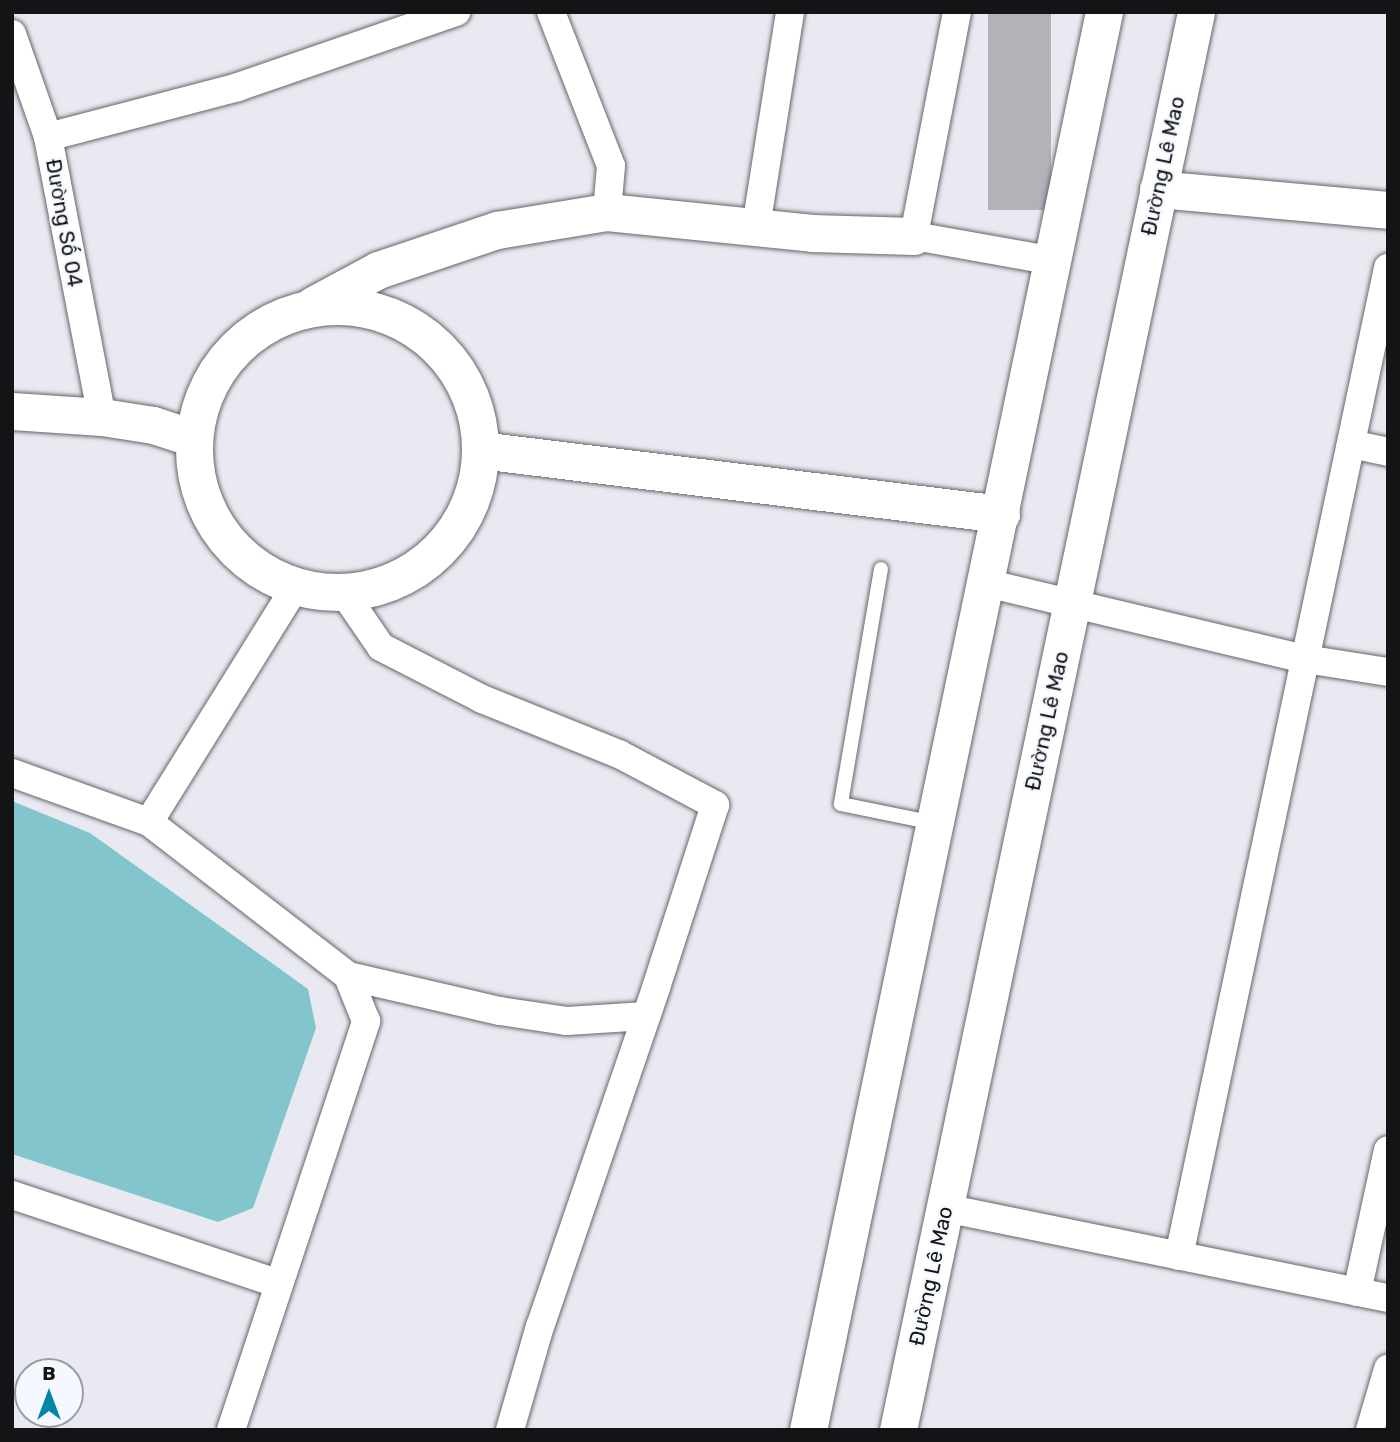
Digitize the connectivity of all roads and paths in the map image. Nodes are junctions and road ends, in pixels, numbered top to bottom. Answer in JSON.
{"nodes":[{"id":1,"x":456,"y":12,"type":"edge"},
{"id":2,"x":551,"y":12,"type":"edge"},
{"id":3,"x":790,"y":12,"type":"edge"},
{"id":4,"x":957,"y":12,"type":"edge"},
{"id":5,"x":1104,"y":12,"type":"edge"},
{"id":6,"x":1196,"y":12,"type":"edge"},
{"id":7,"x":12,"y":34,"type":"edge"},
{"id":8,"x":48,"y":137,"type":"junction"},
{"id":9,"x":1158,"y":189,"type":"junction"},
{"id":10,"x":1388,"y":210,"type":"edge"},
{"id":11,"x":607,"y":212,"type":"junction"},
{"id":12,"x":756,"y":227,"type":"junction"},
{"id":13,"x":914,"y":236,"type":"junction"},
{"id":14,"x":1054,"y":261,"type":"junction"},
{"id":15,"x":1388,"y":268,"type":"edge"},
{"id":16,"x":306,"y":309,"type":"junction"},
{"id":17,"x":12,"y":411,"type":"edge"},
{"id":18,"x":102,"y":417,"type":"junction"},
{"id":19,"x":193,"y":438,"type":"junction"},
{"id":20,"x":1351,"y":444,"type":"junction"},
{"id":21,"x":480,"y":450,"type":"junction"},
{"id":22,"x":1388,"y":452,"type":"edge"},
{"id":23,"x":1001,"y":514,"type":"junction"},
{"id":24,"x":881,"y":569,"type":"dead end"},
{"id":25,"x":986,"y":583,"type":"junction"},
{"id":26,"x":295,"y":587,"type":"junction"},
{"id":27,"x":344,"y":593,"type":"junction"},
{"id":28,"x":1071,"y":604,"type":"junction"},
{"id":29,"x":1305,"y":659,"type":"junction"},
{"id":30,"x":1388,"y":672,"type":"edge"},
{"id":31,"x":12,"y":773,"type":"edge"},
{"id":32,"x":149,"y":822,"type":"junction"},
{"id":33,"x":936,"y":823,"type":"junction"},
{"id":34,"x":348,"y":976,"type":"junction"},
{"id":35,"x":646,"y":1016,"type":"junction"},
{"id":36,"x":1388,"y":1150,"type":"edge"},
{"id":37,"x":12,"y":1195,"type":"edge"},
{"id":38,"x":945,"y":1208,"type":"junction"},
{"id":39,"x":1179,"y":1256,"type":"junction"},
{"id":40,"x":279,"y":1284,"type":"junction"},
{"id":41,"x":1357,"y":1292,"type":"junction"},
{"id":42,"x":1388,"y":1298,"type":"edge"},
{"id":43,"x":1388,"y":1369,"type":"edge"},
{"id":44,"x":231,"y":1430,"type":"edge"},
{"id":45,"x":510,"y":1430,"type":"edge"},
{"id":46,"x":808,"y":1430,"type":"edge"},
{"id":47,"x":898,"y":1430,"type":"edge"},
{"id":48,"x":1370,"y":1430,"type":"edge"}],
"edges":[{"from":1,"to":8,"type":"street"},
{"from":2,"to":11,"type":"street"},
{"from":3,"to":12,"type":"street"},
{"from":4,"to":13,"type":"street"},
{"from":5,"to":14,"type":"street"},
{"from":6,"to":9,"type":"street","name":"Đường Lê Mao"},
{"from":7,"to":8,"type":"street","name":"Đường Số 04"},
{"from":8,"to":18,"type":"street","name":"Đường Số 04"},
{"from":9,"to":10,"type":"street"},
{"from":9,"to":28,"type":"street","name":"Đường Lê Mao"},
{"from":11,"to":12,"type":"street"},
{"from":11,"to":16,"type":"street"},
{"from":12,"to":13,"type":"street"},
{"from":13,"to":14,"type":"street"},
{"from":14,"to":23,"type":"street"},
{"from":15,"to":20,"type":"street"},
{"from":16,"to":19,"type":"street"},
{"from":16,"to":21,"type":"street"},
{"from":17,"to":18,"type":"street"},
{"from":18,"to":19,"type":"street"},
{"from":19,"to":26,"type":"street"},
{"from":20,"to":22,"type":"street"},
{"from":20,"to":29,"type":"street"},
{"from":21,"to":23,"type":"street"},
{"from":21,"to":27,"type":"street"},
{"from":23,"to":25,"type":"street"},
{"from":24,"to":33,"type":"lane"},
{"from":25,"to":28,"type":"street"},
{"from":25,"to":33,"type":"street"},
{"from":26,"to":27,"type":"street"},
{"from":26,"to":32,"type":"street"},
{"from":27,"to":35,"type":"street"},
{"from":28,"to":29,"type":"street"},
{"from":28,"to":38,"type":"street","name":"Đường Lê Mao"},
{"from":29,"to":30,"type":"street"},
{"from":29,"to":39,"type":"street"},
{"from":31,"to":32,"type":"street"},
{"from":32,"to":34,"type":"street"},
{"from":33,"to":46,"type":"street"},
{"from":34,"to":35,"type":"street"},
{"from":34,"to":40,"type":"street"},
{"from":35,"to":45,"type":"street"},
{"from":36,"to":41,"type":"street"},
{"from":37,"to":40,"type":"street"},
{"from":38,"to":39,"type":"street"},
{"from":38,"to":47,"type":"street","name":"Đường Lê Mao"},
{"from":39,"to":41,"type":"street"},
{"from":40,"to":44,"type":"street"},
{"from":41,"to":42,"type":"street"},
{"from":43,"to":48,"type":"street"}]}
